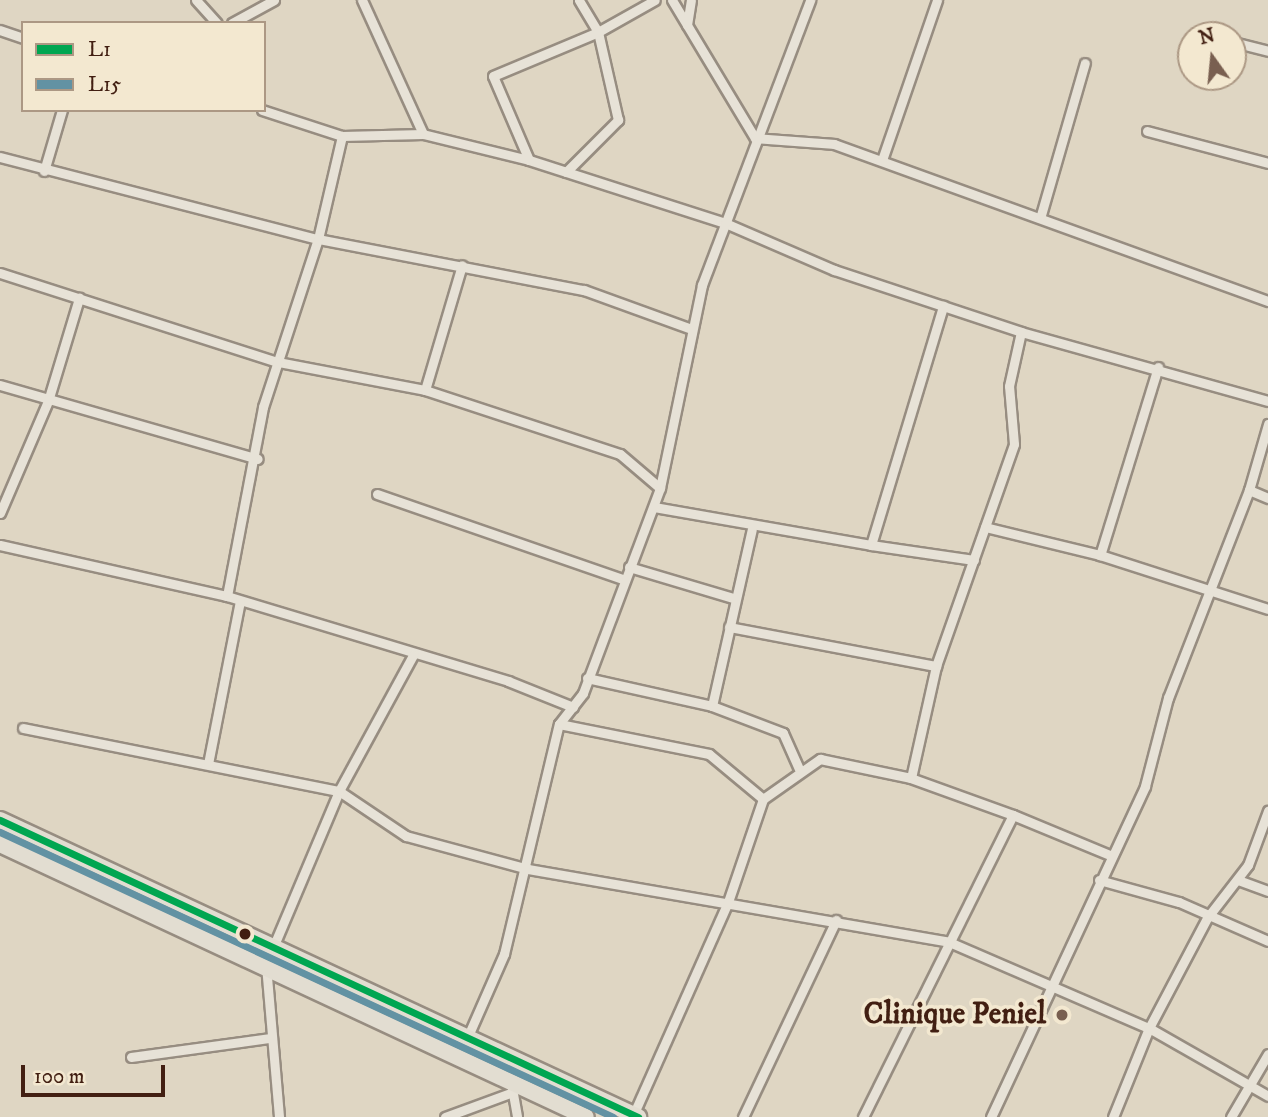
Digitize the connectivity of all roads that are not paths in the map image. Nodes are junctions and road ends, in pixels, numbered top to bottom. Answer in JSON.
{"nodes":[{"id":1,"x":196,"y":0,"type":"edge"},
{"id":2,"x":274,"y":0,"type":"edge"},
{"id":3,"x":362,"y":0,"type":"edge"},
{"id":4,"x":579,"y":0,"type":"edge"},
{"id":5,"x":654,"y":0,"type":"edge"},
{"id":6,"x":672,"y":0,"type":"edge"},
{"id":7,"x":691,"y":0,"type":"edge"},
{"id":8,"x":810,"y":0,"type":"edge"},
{"id":9,"x":937,"y":0,"type":"edge"},
{"id":10,"x":215,"y":21,"type":"edge"},
{"id":11,"x":236,"y":21,"type":"edge"},
{"id":12,"x":687,"y":25,"type":"junction"},
{"id":13,"x":0,"y":30,"type":"edge"},
{"id":14,"x":598,"y":32,"type":"junction"},
{"id":15,"x":21,"y":37,"type":"edge"},
{"id":16,"x":1247,"y":46,"type":"edge"},
{"id":17,"x":1268,"y":51,"type":"edge"},
{"id":18,"x":1085,"y":63,"type":"dead end"},
{"id":19,"x":266,"y":111,"type":"edge"},
{"id":20,"x":61,"y":112,"type":"edge"},
{"id":21,"x":1147,"y":131,"type":"dead end"},
{"id":22,"x":423,"y":134,"type":"junction"},
{"id":23,"x":342,"y":136,"type":"junction"},
{"id":24,"x":755,"y":138,"type":"junction"},
{"id":25,"x":0,"y":157,"type":"edge"},
{"id":26,"x":529,"y":160,"type":"junction"},
{"id":27,"x":882,"y":160,"type":"junction"},
{"id":28,"x":1268,"y":163,"type":"edge"},
{"id":29,"x":44,"y":171,"type":"junction"},
{"id":30,"x":566,"y":172,"type":"junction"},
{"id":31,"x":1041,"y":215,"type":"junction"},
{"id":32,"x":724,"y":223,"type":"junction"},
{"id":33,"x":318,"y":239,"type":"junction"},
{"id":34,"x":462,"y":265,"type":"junction"},
{"id":35,"x":0,"y":273,"type":"edge"},
{"id":36,"x":79,"y":298,"type":"junction"},
{"id":37,"x":1268,"y":301,"type":"edge"},
{"id":38,"x":943,"y":306,"type":"junction"},
{"id":39,"x":689,"y":328,"type":"junction"},
{"id":40,"x":1021,"y":332,"type":"junction"},
{"id":41,"x":278,"y":362,"type":"junction"},
{"id":42,"x":1158,"y":367,"type":"junction"},
{"id":43,"x":0,"y":385,"type":"edge"},
{"id":44,"x":425,"y":390,"type":"junction"},
{"id":45,"x":48,"y":401,"type":"junction"},
{"id":46,"x":1268,"y":401,"type":"edge"},
{"id":47,"x":1268,"y":424,"type":"edge"},
{"id":48,"x":258,"y":459,"type":"junction"},
{"id":49,"x":660,"y":488,"type":"junction"},
{"id":50,"x":1249,"y":490,"type":"junction"},
{"id":51,"x":377,"y":494,"type":"dead end"},
{"id":52,"x":1268,"y":498,"type":"edge"},
{"id":53,"x":654,"y":507,"type":"junction"},
{"id":54,"x":0,"y":513,"type":"edge"},
{"id":55,"x":985,"y":527,"type":"junction"},
{"id":56,"x":752,"y":529,"type":"junction"},
{"id":57,"x":0,"y":545,"type":"edge"},
{"id":58,"x":871,"y":545,"type":"junction"},
{"id":59,"x":1100,"y":555,"type":"junction"},
{"id":60,"x":974,"y":560,"type":"junction"},
{"id":61,"x":629,"y":567,"type":"junction"},
{"id":62,"x":622,"y":579,"type":"junction"},
{"id":63,"x":1208,"y":591,"type":"junction"},
{"id":64,"x":226,"y":596,"type":"junction"},
{"id":65,"x":733,"y":598,"type":"junction"},
{"id":66,"x":240,"y":601,"type":"junction"},
{"id":67,"x":1268,"y":608,"type":"edge"},
{"id":68,"x":729,"y":627,"type":"junction"},
{"id":69,"x":413,"y":655,"type":"junction"},
{"id":70,"x":936,"y":666,"type":"junction"},
{"id":71,"x":587,"y":678,"type":"junction"},
{"id":72,"x":712,"y":706,"type":"junction"},
{"id":73,"x":573,"y":707,"type":"junction"},
{"id":74,"x":559,"y":724,"type":"junction"},
{"id":75,"x":23,"y":728,"type":"dead end"},
{"id":76,"x":208,"y":764,"type":"junction"},
{"id":77,"x":799,"y":769,"type":"junction"},
{"id":78,"x":911,"y":778,"type":"junction"},
{"id":79,"x":339,"y":791,"type":"junction"},
{"id":80,"x":764,"y":799,"type":"junction"},
{"id":81,"x":1268,"y":811,"type":"edge"},
{"id":82,"x":1013,"y":815,"type":"junction"},
{"id":83,"x":0,"y":820,"type":"edge"},
{"id":84,"x":0,"y":844,"type":"edge"},
{"id":85,"x":1112,"y":856,"type":"junction"},
{"id":86,"x":528,"y":869,"type":"junction"},
{"id":87,"x":1100,"y":880,"type":"junction"},
{"id":88,"x":1238,"y":880,"type":"junction"},
{"id":89,"x":1268,"y":891,"type":"edge"},
{"id":90,"x":729,"y":902,"type":"junction"},
{"id":91,"x":1207,"y":918,"type":"junction"},
{"id":92,"x":836,"y":920,"type":"junction"},
{"id":93,"x":1268,"y":941,"type":"edge"},
{"id":94,"x":949,"y":942,"type":"junction"},
{"id":95,"x":274,"y":945,"type":"junction"},
{"id":96,"x":266,"y":965,"type":"junction"},
{"id":97,"x":1048,"y":985,"type":"junction"},
{"id":98,"x":1149,"y":1028,"type":"junction"},
{"id":99,"x":468,"y":1035,"type":"junction"},
{"id":100,"x":269,"y":1038,"type":"junction"},
{"id":101,"x":1268,"y":1054,"type":"edge"},
{"id":102,"x":131,"y":1057,"type":"dead end"},
{"id":103,"x":1248,"y":1085,"type":"junction"},
{"id":104,"x":512,"y":1087,"type":"junction"},
{"id":105,"x":1268,"y":1096,"type":"edge"},
{"id":106,"x":635,"y":1116,"type":"edge"},
{"id":107,"x":279,"y":1117,"type":"edge"},
{"id":108,"x":445,"y":1117,"type":"edge"},
{"id":109,"x":517,"y":1117,"type":"edge"},
{"id":110,"x":586,"y":1117,"type":"edge"},
{"id":111,"x":743,"y":1117,"type":"edge"},
{"id":112,"x":863,"y":1117,"type":"edge"},
{"id":113,"x":990,"y":1117,"type":"edge"},
{"id":114,"x":1113,"y":1117,"type":"edge"},
{"id":115,"x":1231,"y":1117,"type":"edge"}],
"edges":[{"from":1,"to":10,"type":"street"},
{"from":2,"to":11,"type":"street"},
{"from":3,"to":22,"type":"street"},
{"from":4,"to":14,"type":"street"},
{"from":5,"to":14,"type":"street"},
{"from":6,"to":12,"type":"street"},
{"from":7,"to":12,"type":"street"},
{"from":8,"to":24,"type":"street"},
{"from":9,"to":27,"type":"street"},
{"from":12,"to":24,"type":"street"},
{"from":13,"to":15,"type":"street"},
{"from":14,"to":26,"type":"street"},
{"from":14,"to":30,"type":"street"},
{"from":16,"to":17,"type":"street"},
{"from":18,"to":31,"type":"street"},
{"from":19,"to":23,"type":"street"},
{"from":20,"to":29,"type":"street"},
{"from":21,"to":28,"type":"street"},
{"from":22,"to":23,"type":"street"},
{"from":22,"to":26,"type":"street"},
{"from":23,"to":33,"type":"street"},
{"from":24,"to":27,"type":"street"},
{"from":24,"to":32,"type":"street"},
{"from":25,"to":29,"type":"street"},
{"from":26,"to":30,"type":"street"},
{"from":27,"to":31,"type":"street"},
{"from":29,"to":33,"type":"street"},
{"from":30,"to":32,"type":"street"},
{"from":31,"to":37,"type":"street"},
{"from":32,"to":38,"type":"street"},
{"from":32,"to":39,"type":"street"},
{"from":33,"to":34,"type":"street"},
{"from":33,"to":41,"type":"street"},
{"from":34,"to":39,"type":"street"},
{"from":34,"to":44,"type":"street"},
{"from":35,"to":36,"type":"street"},
{"from":36,"to":41,"type":"street"},
{"from":36,"to":45,"type":"street"},
{"from":38,"to":40,"type":"street"},
{"from":38,"to":58,"type":"street"},
{"from":39,"to":49,"type":"street"},
{"from":40,"to":42,"type":"street"},
{"from":40,"to":55,"type":"street"},
{"from":41,"to":44,"type":"street"},
{"from":41,"to":48,"type":"street"},
{"from":42,"to":46,"type":"street"},
{"from":42,"to":59,"type":"street"},
{"from":43,"to":45,"type":"street"},
{"from":44,"to":49,"type":"street"},
{"from":45,"to":48,"type":"street"},
{"from":45,"to":54,"type":"street"},
{"from":47,"to":50,"type":"street"},
{"from":48,"to":64,"type":"street"},
{"from":49,"to":53,"type":"street"},
{"from":50,"to":52,"type":"street"},
{"from":50,"to":63,"type":"street"},
{"from":51,"to":62,"type":"street"},
{"from":53,"to":56,"type":"street"},
{"from":53,"to":61,"type":"street"},
{"from":55,"to":59,"type":"street"},
{"from":55,"to":60,"type":"street"},
{"from":56,"to":58,"type":"street"},
{"from":56,"to":65,"type":"street"},
{"from":57,"to":64,"type":"street"},
{"from":58,"to":60,"type":"street"},
{"from":59,"to":63,"type":"street"},
{"from":60,"to":70,"type":"street"},
{"from":61,"to":62,"type":"street"},
{"from":61,"to":65,"type":"street"},
{"from":62,"to":71,"type":"street"},
{"from":63,"to":67,"type":"street"},
{"from":63,"to":85,"type":"street"},
{"from":64,"to":66,"type":"street"},
{"from":65,"to":68,"type":"street"},
{"from":66,"to":69,"type":"street"},
{"from":66,"to":76,"type":"street"},
{"from":68,"to":70,"type":"street"},
{"from":68,"to":72,"type":"street"},
{"from":69,"to":73,"type":"street"},
{"from":69,"to":79,"type":"street"},
{"from":70,"to":78,"type":"street"},
{"from":71,"to":72,"type":"street"},
{"from":71,"to":73,"type":"street"},
{"from":72,"to":77,"type":"street"},
{"from":73,"to":74,"type":"street"},
{"from":74,"to":80,"type":"street"},
{"from":74,"to":86,"type":"street"},
{"from":75,"to":76,"type":"street"},
{"from":76,"to":79,"type":"street"},
{"from":77,"to":78,"type":"street"},
{"from":77,"to":80,"type":"street"},
{"from":78,"to":82,"type":"street"},
{"from":79,"to":86,"type":"street"},
{"from":79,"to":95,"type":"street"},
{"from":80,"to":90,"type":"street"},
{"from":81,"to":88,"type":"street"},
{"from":82,"to":85,"type":"street"},
{"from":82,"to":94,"type":"street"},
{"from":83,"to":95,"type":"highway"},
{"from":84,"to":96,"type":"highway"},
{"from":85,"to":87,"type":"street"},
{"from":86,"to":90,"type":"street"},
{"from":86,"to":99,"type":"street"},
{"from":87,"to":91,"type":"street"},
{"from":87,"to":97,"type":"street"},
{"from":88,"to":89,"type":"street"},
{"from":88,"to":91,"type":"street"},
{"from":90,"to":92,"type":"street"},
{"from":90,"to":106,"type":"street"},
{"from":91,"to":93,"type":"street"},
{"from":91,"to":98,"type":"street"},
{"from":92,"to":94,"type":"street"},
{"from":92,"to":111,"type":"street"},
{"from":94,"to":97,"type":"street"},
{"from":94,"to":112,"type":"street"},
{"from":95,"to":99,"type":"highway"},
{"from":96,"to":100,"type":"street"},
{"from":96,"to":104,"type":"highway"},
{"from":97,"to":98,"type":"street"},
{"from":97,"to":113,"type":"street"},
{"from":98,"to":103,"type":"street"},
{"from":98,"to":114,"type":"street"},
{"from":99,"to":106,"type":"highway"},
{"from":100,"to":102,"type":"street"},
{"from":100,"to":107,"type":"street"},
{"from":101,"to":103,"type":"street"},
{"from":103,"to":105,"type":"street"},
{"from":103,"to":115,"type":"street"},
{"from":104,"to":108,"type":"street"},
{"from":104,"to":109,"type":"street"},
{"from":104,"to":110,"type":"highway"}]}
